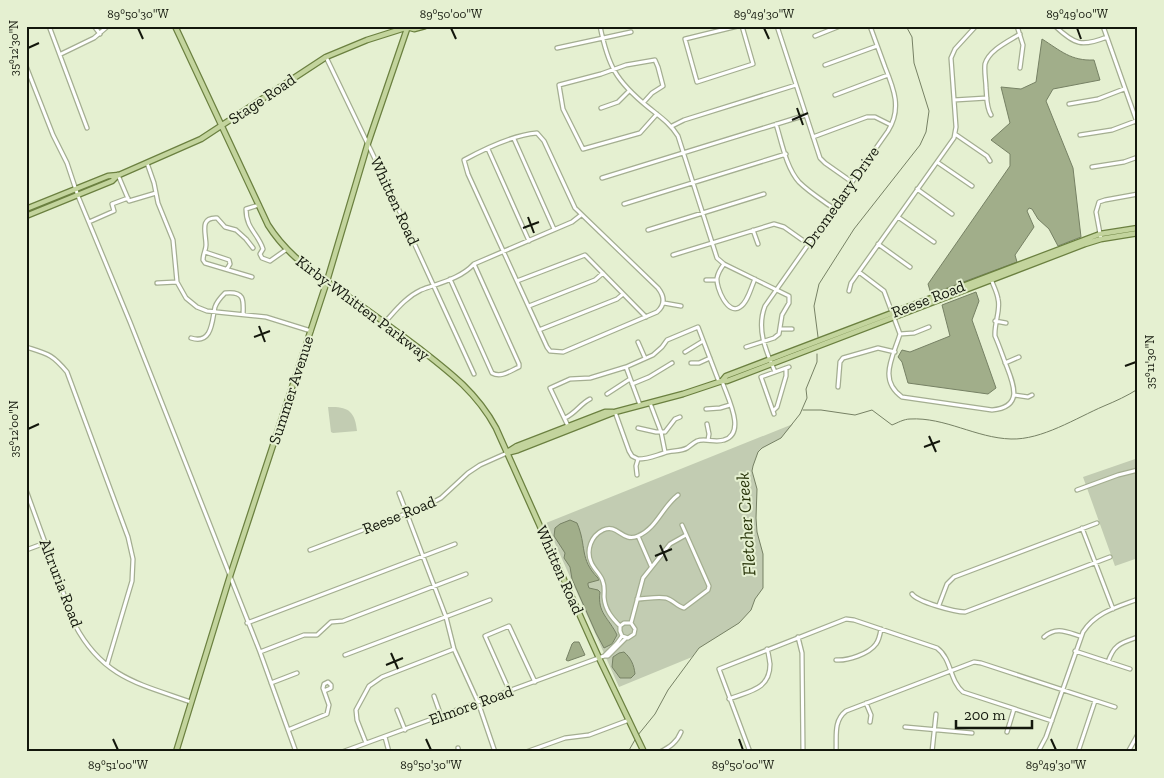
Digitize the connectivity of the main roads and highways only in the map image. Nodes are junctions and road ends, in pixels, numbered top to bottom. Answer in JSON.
{"nodes":[{"id":1,"x":176,"y":26,"type":"edge"},
{"id":2,"x":425,"y":26,"type":"edge"},
{"id":3,"x":408,"y":27,"type":"edge"},
{"id":4,"x":222,"y":126,"type":"junction"},
{"id":5,"x":118,"y":175,"type":"junction"},
{"id":6,"x":28,"y":208,"type":"edge"},
{"id":7,"x":33,"y":213,"type":"junction"},
{"id":8,"x":26,"y":216,"type":"edge"},
{"id":9,"x":1138,"y":228,"type":"edge"},
{"id":10,"x":1138,"y":233,"type":"edge"},
{"id":11,"x":1100,"y":237,"type":"junction"},
{"id":12,"x":327,"y":281,"type":"junction"},
{"id":13,"x":471,"y":392,"type":"joint"},
{"id":14,"x":507,"y":453,"type":"junction"},
{"id":15,"x":176,"y":752,"type":"edge"},
{"id":16,"x":644,"y":752,"type":"edge"}],
"edges":[{"from":1,"to":4,"type":"main road","name":"Kirby-Whitten Parkway"},
{"from":2,"to":3,"type":"main road","name":"Stage Road"},
{"from":3,"to":4,"type":"main road","name":"Stage Road"},
{"from":3,"to":12,"type":"main road","name":"Summer Avenue"},
{"from":4,"to":5,"type":"main road","name":"Stage Road"},
{"from":4,"to":12,"type":"main road","name":"Kirby-Whitten Parkway"},
{"from":5,"to":6,"type":"main road","name":"Stage Road"},
{"from":5,"to":7,"type":"main road","name":"Stage Road"},
{"from":6,"to":7,"type":"main road"},
{"from":7,"to":8,"type":"main road","name":"Stage Road"},
{"from":9,"to":11,"type":"main road","name":"Reese Road"},
{"from":10,"to":11,"type":"main road","name":"Reese Road"},
{"from":11,"to":14,"type":"main road","name":"Reese Road"},
{"from":12,"to":13,"type":"main road","name":"Kirby-Whitten Parkway"},
{"from":12,"to":15,"type":"main road","name":"Summer Avenue"},
{"from":13,"to":14,"type":"main road","name":"Whitten Road"},
{"from":14,"to":16,"type":"main road","name":"Whitten Road"}]}
